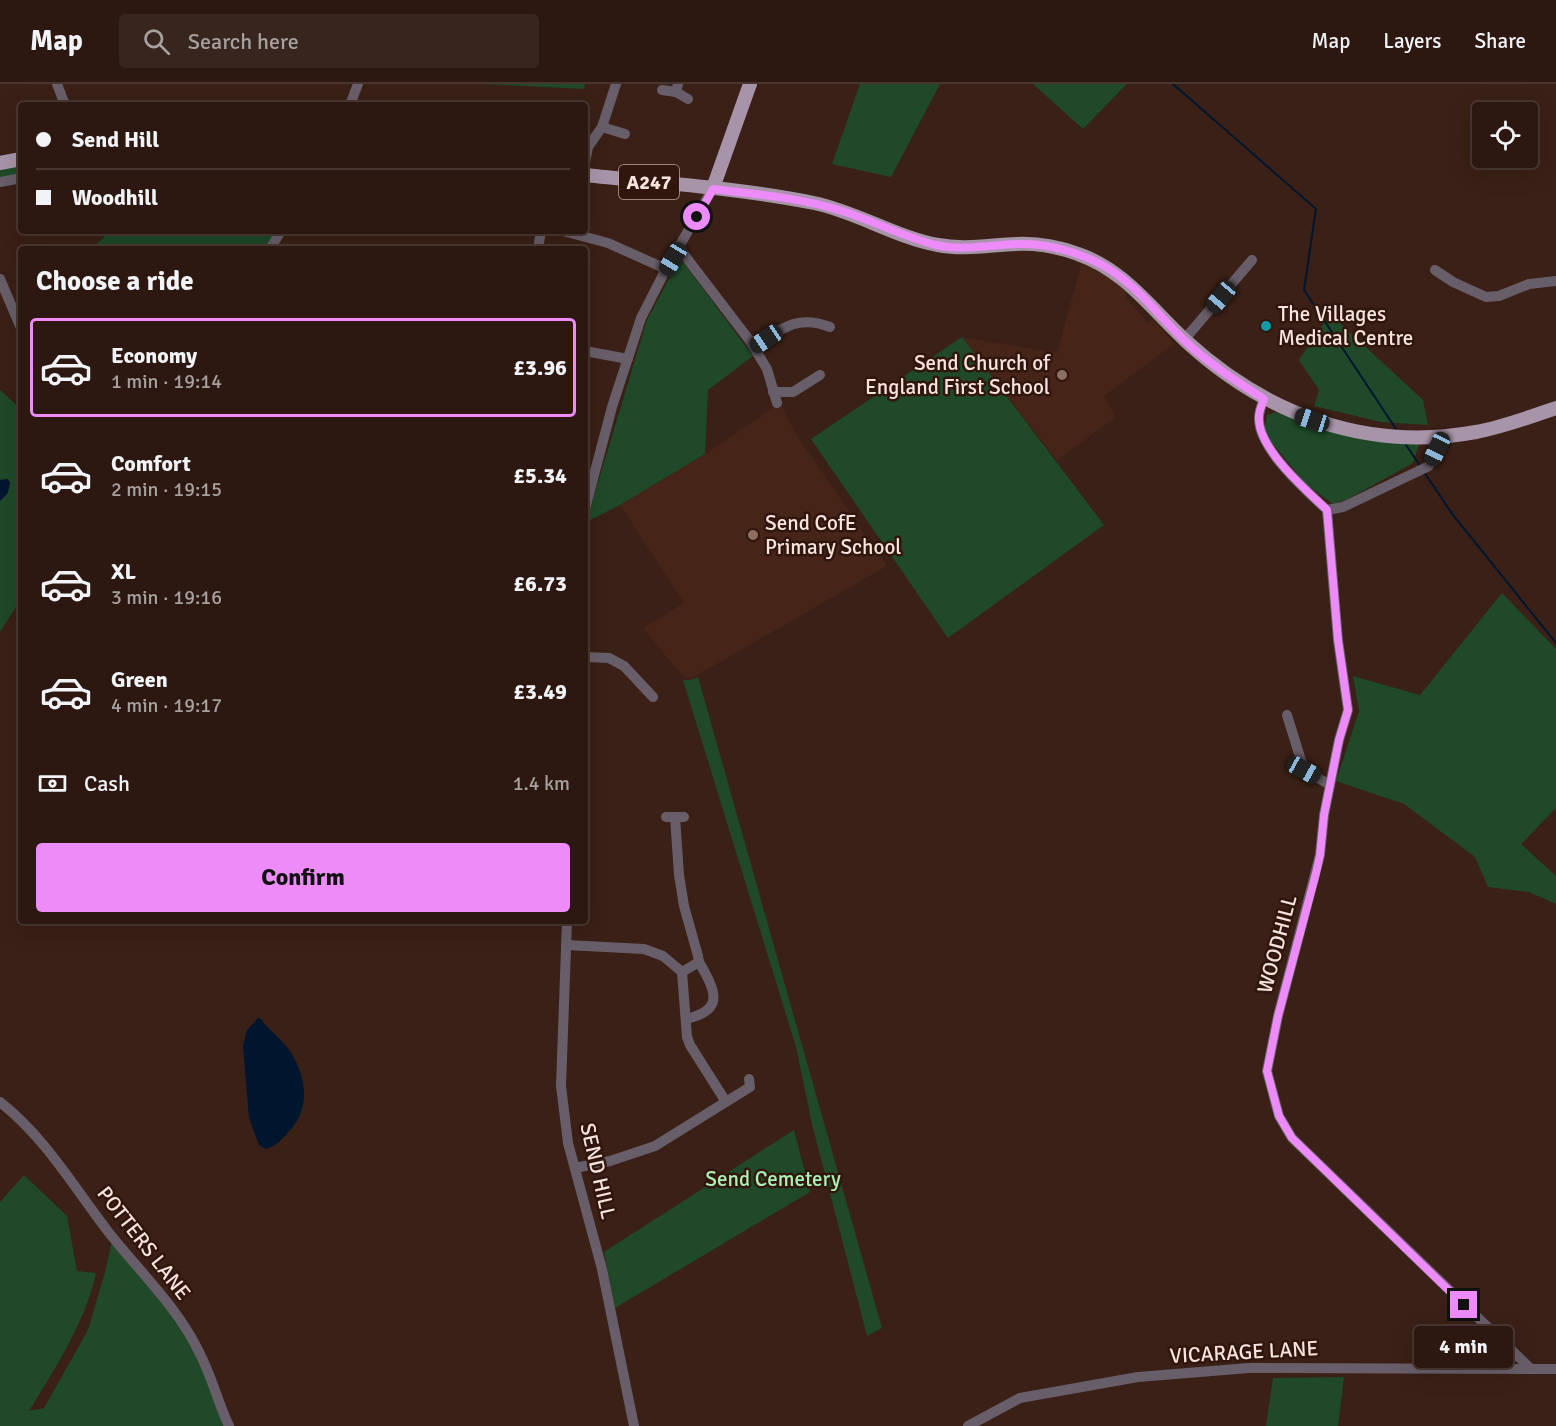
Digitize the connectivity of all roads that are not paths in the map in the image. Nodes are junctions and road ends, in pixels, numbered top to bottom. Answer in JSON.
{"nodes":[{"id":1,"x":57,"y":84,"type":"edge"},
{"id":2,"x":358,"y":84,"type":"edge"},
{"id":3,"x":616,"y":84,"type":"edge"},
{"id":4,"x":750,"y":84,"type":"edge"},
{"id":5,"x":677,"y":88,"type":"edge"},
{"id":6,"x":662,"y":90,"type":"dead end"},
{"id":7,"x":688,"y":99,"type":"dead end"},
{"id":8,"x":64,"y":102,"type":"edge"},
{"id":9,"x":351,"y":102,"type":"edge"},
{"id":10,"x":602,"y":127,"type":"junction"},
{"id":11,"x":625,"y":134,"type":"dead end"},
{"id":12,"x":588,"y":147,"type":"edge"},
{"id":13,"x":18,"y":160,"type":"edge"},
{"id":14,"x":0,"y":163,"type":"edge"},
{"id":15,"x":588,"y":175,"type":"edge"},
{"id":16,"x":18,"y":179,"type":"edge"},
{"id":17,"x":0,"y":182,"type":"edge"},
{"id":18,"x":713,"y":189,"type":"junction"},
{"id":19,"x":540,"y":234,"type":"edge"},
{"id":20,"x":574,"y":234,"type":"edge"},
{"id":21,"x":539,"y":243,"type":"dead end"},
{"id":22,"x":679,"y":248,"type":"junction"},
{"id":23,"x":1252,"y":260,"type":"dead end"},
{"id":24,"x":666,"y":269,"type":"junction"},
{"id":25,"x":1435,"y":270,"type":"dead end"},
{"id":26,"x":0,"y":279,"type":"edge"},
{"id":27,"x":1556,"y":281,"type":"edge"},
{"id":28,"x":18,"y":321,"type":"edge"},
{"id":29,"x":830,"y":327,"type":"dead end"},
{"id":30,"x":1184,"y":340,"type":"junction"},
{"id":31,"x":754,"y":347,"type":"junction"},
{"id":32,"x":588,"y":352,"type":"edge"},
{"id":33,"x":628,"y":359,"type":"junction"},
{"id":34,"x":820,"y":375,"type":"dead end"},
{"id":35,"x":773,"y":392,"type":"junction"},
{"id":36,"x":1264,"y":399,"type":"junction"},
{"id":37,"x":777,"y":403,"type":"dead end"},
{"id":38,"x":1556,"y":408,"type":"edge"},
{"id":39,"x":1441,"y":436,"type":"junction"},
{"id":40,"x":588,"y":498,"type":"edge"},
{"id":41,"x":1327,"y":510,"type":"junction"},
{"id":42,"x":588,"y":657,"type":"edge"},
{"id":43,"x":653,"y":697,"type":"dead end"},
{"id":44,"x":1287,"y":715,"type":"dead end"},
{"id":45,"x":1330,"y":784,"type":"junction"},
{"id":46,"x":675,"y":817,"type":"dead end"},
{"id":47,"x":567,"y":924,"type":"edge"},
{"id":48,"x":566,"y":945,"type":"junction"},
{"id":49,"x":699,"y":962,"type":"junction"},
{"id":50,"x":682,"y":972,"type":"junction"},
{"id":51,"x":686,"y":1019,"type":"junction"},
{"id":52,"x":749,"y":1079,"type":"dead end"},
{"id":53,"x":0,"y":1102,"type":"edge"},
{"id":54,"x":726,"y":1102,"type":"junction"},
{"id":55,"x":575,"y":1168,"type":"junction"},
{"id":56,"x":1531,"y":1369,"type":"junction"},
{"id":57,"x":1556,"y":1369,"type":"edge"},
{"id":58,"x":229,"y":1426,"type":"edge"},
{"id":59,"x":634,"y":1426,"type":"edge"},
{"id":60,"x":968,"y":1426,"type":"edge"}],
"edges":[{"from":1,"to":8,"type":"street"},
{"from":2,"to":9,"type":"street"},
{"from":3,"to":10,"type":"street"},
{"from":4,"to":18,"type":"main road"},
{"from":5,"to":6,"type":"street"},
{"from":5,"to":7,"type":"street"},
{"from":10,"to":11,"type":"street"},
{"from":10,"to":12,"type":"street"},
{"from":13,"to":14,"type":"main road"},
{"from":15,"to":18,"type":"main road","number":"A247"},
{"from":16,"to":17,"type":"street"},
{"from":18,"to":22,"type":"street"},
{"from":18,"to":30,"type":"main road","number":"A247"},
{"from":19,"to":21,"type":"street"},
{"from":20,"to":24,"type":"street"},
{"from":22,"to":24,"type":"street"},
{"from":22,"to":31,"type":"street"},
{"from":23,"to":30,"type":"street"},
{"from":24,"to":33,"type":"street"},
{"from":25,"to":27,"type":"street"},
{"from":26,"to":28,"type":"street"},
{"from":29,"to":31,"type":"street"},
{"from":30,"to":36,"type":"main road","number":"A247"},
{"from":31,"to":35,"type":"street"},
{"from":32,"to":33,"type":"street"},
{"from":33,"to":40,"type":"street"},
{"from":34,"to":35,"type":"street"},
{"from":35,"to":37,"type":"street"},
{"from":36,"to":39,"type":"main road","number":"A247"},
{"from":36,"to":41,"type":"street"},
{"from":38,"to":39,"type":"main road","number":"A247"},
{"from":39,"to":41,"type":"street"},
{"from":41,"to":45,"type":"street","name":"WOODHILL"},
{"from":42,"to":43,"type":"street"},
{"from":44,"to":45,"type":"street"},
{"from":45,"to":56,"type":"street","name":"WOODHILL"},
{"from":46,"to":49,"type":"street"},
{"from":47,"to":48,"type":"street","name":"SEND HILL"},
{"from":48,"to":50,"type":"street"},
{"from":48,"to":55,"type":"street","name":"SEND HILL"},
{"from":49,"to":50,"type":"street"},
{"from":49,"to":51,"type":"street"},
{"from":50,"to":51,"type":"street"},
{"from":51,"to":54,"type":"street"},
{"from":52,"to":54,"type":"street"},
{"from":53,"to":58,"type":"street","name":"POTTERS LANE"},
{"from":54,"to":55,"type":"street"},
{"from":55,"to":59,"type":"street","name":"SEND HILL"},
{"from":56,"to":57,"type":"street"},
{"from":56,"to":60,"type":"street","name":"VICARAGE LANE"}]}
